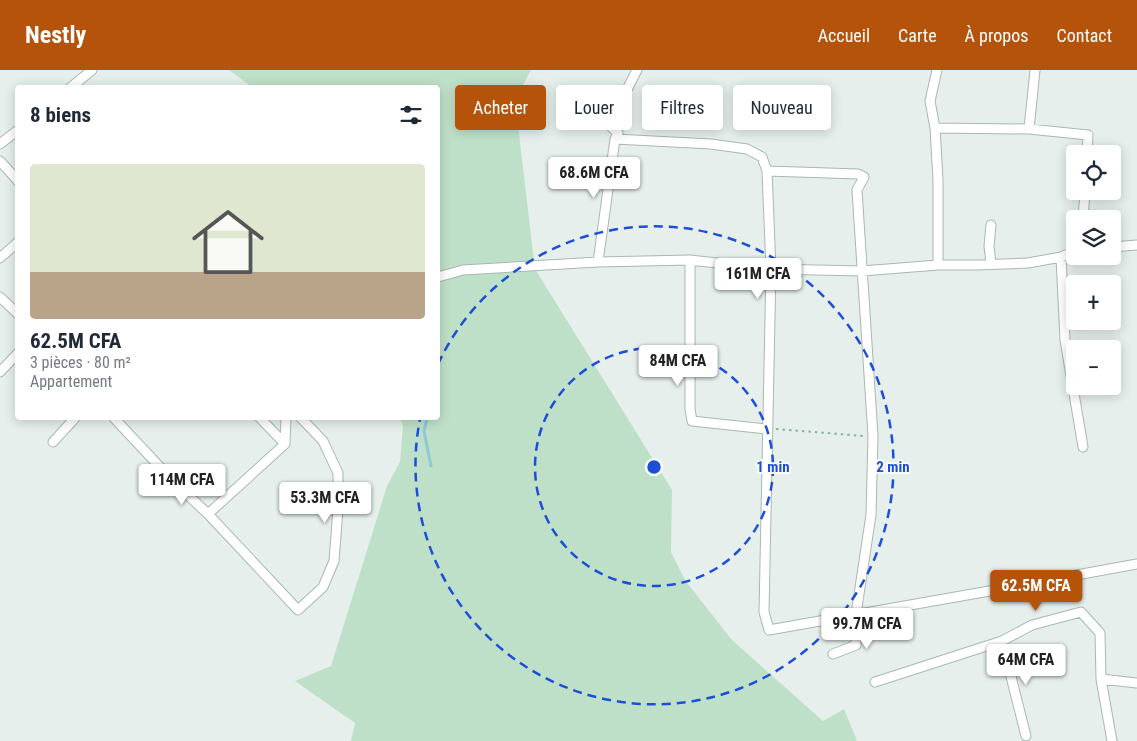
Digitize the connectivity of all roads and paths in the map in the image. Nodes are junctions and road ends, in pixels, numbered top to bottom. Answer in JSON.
{"nodes":[{"id":1,"x":92,"y":70,"type":"edge"},
{"id":2,"x":637,"y":70,"type":"edge"},
{"id":3,"x":937,"y":70,"type":"edge"},
{"id":4,"x":1036,"y":70,"type":"edge"},
{"id":5,"x":74,"y":85,"type":"edge"},
{"id":6,"x":934,"y":128,"type":"junction"},
{"id":7,"x":1029,"y":128,"type":"junction"},
{"id":8,"x":15,"y":132,"type":"edge"},
{"id":9,"x":615,"y":139,"type":"junction"},
{"id":10,"x":0,"y":144,"type":"edge"},
{"id":11,"x":1087,"y":145,"type":"edge"},
{"id":12,"x":0,"y":161,"type":"edge"},
{"id":13,"x":767,"y":171,"type":"junction"},
{"id":14,"x":15,"y":178,"type":"edge"},
{"id":15,"x":991,"y":225,"type":"dead end"},
{"id":16,"x":15,"y":245,"type":"edge"},
{"id":17,"x":1137,"y":245,"type":"edge"},
{"id":18,"x":1121,"y":246,"type":"edge"},
{"id":19,"x":1066,"y":255,"type":"edge"},
{"id":20,"x":1061,"y":257,"type":"junction"},
{"id":21,"x":0,"y":258,"type":"edge"},
{"id":22,"x":690,"y":260,"type":"junction"},
{"id":23,"x":598,"y":262,"type":"junction"},
{"id":24,"x":991,"y":264,"type":"junction"},
{"id":25,"x":938,"y":265,"type":"junction"},
{"id":26,"x":770,"y":269,"type":"junction"},
{"id":27,"x":862,"y":271,"type":"junction"},
{"id":28,"x":440,"y":276,"type":"edge"},
{"id":29,"x":0,"y":297,"type":"edge"},
{"id":30,"x":15,"y":311,"type":"edge"},
{"id":31,"x":15,"y":356,"type":"edge"},
{"id":32,"x":0,"y":372,"type":"edge"},
{"id":33,"x":73,"y":420,"type":"edge"},
{"id":34,"x":116,"y":420,"type":"edge"},
{"id":35,"x":262,"y":420,"type":"edge"},
{"id":36,"x":286,"y":420,"type":"edge"},
{"id":37,"x":303,"y":420,"type":"edge"},
{"id":38,"x":766,"y":429,"type":"junction"},
{"id":39,"x":874,"y":436,"type":"junction"},
{"id":40,"x":53,"y":442,"type":"dead end"},
{"id":41,"x":285,"y":444,"type":"junction"},
{"id":42,"x":1083,"y":447,"type":"dead end"},
{"id":43,"x":208,"y":514,"type":"junction"},
{"id":44,"x":1137,"y":564,"type":"edge"},
{"id":45,"x":1022,"y":584,"type":"dead end"},
{"id":46,"x":995,"y":590,"type":"dead end"},
{"id":47,"x":856,"y":614,"type":"junction"},
{"id":48,"x":1002,"y":641,"type":"junction"},
{"id":49,"x":832,"y":654,"type":"dead end"},
{"id":50,"x":1101,"y":679,"type":"junction"},
{"id":51,"x":874,"y":682,"type":"dead end"},
{"id":52,"x":1137,"y":683,"type":"edge"},
{"id":53,"x":1026,"y":736,"type":"dead end"},
{"id":54,"x":1112,"y":741,"type":"edge"}],
"edges":[{"from":1,"to":5,"type":"street"},
{"from":2,"to":9,"type":"street"},
{"from":3,"to":6,"type":"street"},
{"from":4,"to":7,"type":"street"},
{"from":6,"to":7,"type":"street"},
{"from":6,"to":25,"type":"street"},
{"from":7,"to":11,"type":"street"},
{"from":8,"to":10,"type":"street"},
{"from":9,"to":13,"type":"street"},
{"from":9,"to":23,"type":"street"},
{"from":12,"to":14,"type":"street"},
{"from":13,"to":26,"type":"street"},
{"from":13,"to":27,"type":"street"},
{"from":15,"to":24,"type":"street"},
{"from":16,"to":21,"type":"street"},
{"from":17,"to":18,"type":"street"},
{"from":19,"to":20,"type":"street"},
{"from":20,"to":24,"type":"street"},
{"from":20,"to":42,"type":"street"},
{"from":22,"to":23,"type":"street"},
{"from":22,"to":26,"type":"street"},
{"from":22,"to":38,"type":"street"},
{"from":23,"to":28,"type":"street"},
{"from":24,"to":25,"type":"street"},
{"from":25,"to":27,"type":"street"},
{"from":26,"to":27,"type":"street"},
{"from":26,"to":38,"type":"street"},
{"from":27,"to":39,"type":"street"},
{"from":29,"to":30,"type":"street"},
{"from":31,"to":32,"type":"street"},
{"from":33,"to":40,"type":"street"},
{"from":34,"to":43,"type":"street"},
{"from":35,"to":41,"type":"street"},
{"from":36,"to":41,"type":"street"},
{"from":37,"to":43,"type":"street"},
{"from":38,"to":39,"type":"path"},
{"from":38,"to":47,"type":"street"},
{"from":39,"to":47,"type":"street"},
{"from":41,"to":43,"type":"street"},
{"from":44,"to":45,"type":"street"},
{"from":46,"to":47,"type":"street"},
{"from":47,"to":49,"type":"street"},
{"from":48,"to":50,"type":"street"},
{"from":48,"to":51,"type":"street"},
{"from":48,"to":53,"type":"street"},
{"from":50,"to":52,"type":"street"},
{"from":50,"to":54,"type":"street"}]}
